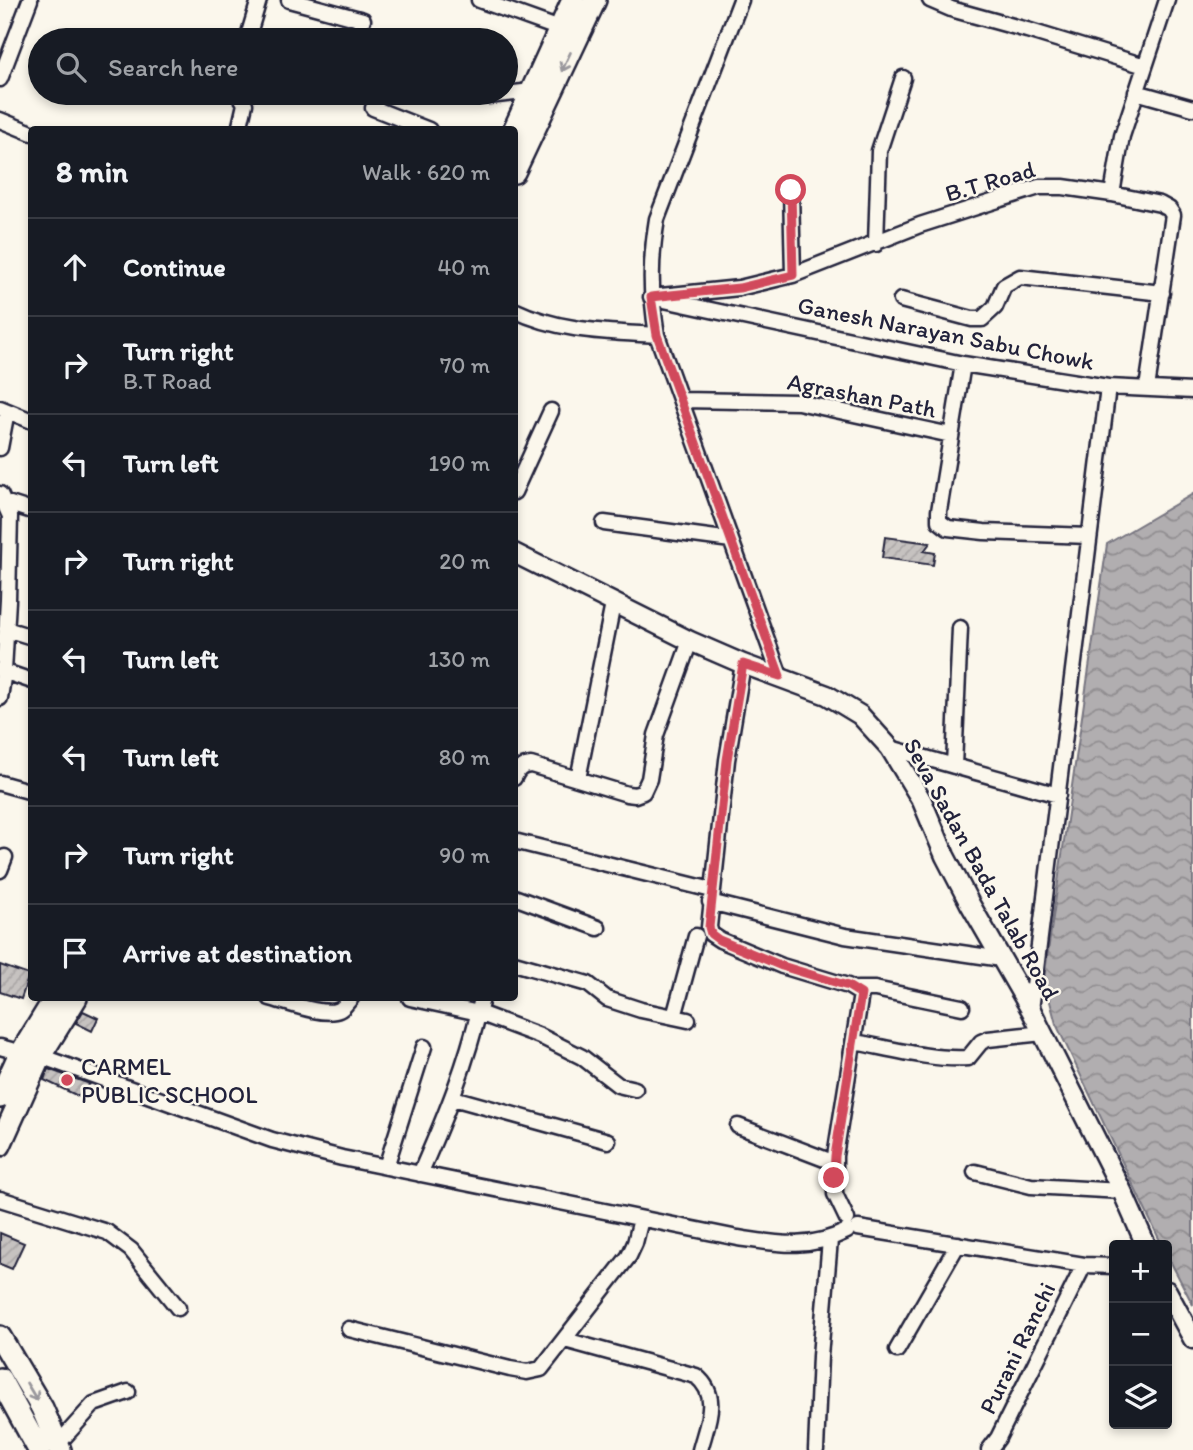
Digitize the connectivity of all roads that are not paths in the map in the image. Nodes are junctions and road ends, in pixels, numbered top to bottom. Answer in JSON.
{"nodes":[{"id":1,"x":30,"y":0,"type":"edge"},
{"id":2,"x":259,"y":0,"type":"edge"},
{"id":3,"x":289,"y":0,"type":"edge"},
{"id":4,"x":479,"y":0,"type":"edge"},
{"id":5,"x":573,"y":0,"type":"edge"},
{"id":6,"x":594,"y":0,"type":"edge"},
{"id":7,"x":741,"y":0,"type":"edge"},
{"id":8,"x":930,"y":0,"type":"edge"},
{"id":9,"x":1167,"y":0,"type":"edge"},
{"id":10,"x":363,"y":20,"type":"dead end"},
{"id":11,"x":251,"y":28,"type":"edge"},
{"id":12,"x":560,"y":29,"type":"junction"},
{"id":13,"x":1145,"y":66,"type":"junction"},
{"id":14,"x":903,"y":78,"type":"dead end"},
{"id":15,"x":0,"y":79,"type":"edge"},
{"id":16,"x":531,"y":91,"type":"junction"},
{"id":17,"x":1136,"y":92,"type":"junction"},
{"id":18,"x":518,"y":93,"type":"edge"},
{"id":19,"x":245,"y":105,"type":"edge"},
{"id":20,"x":373,"y":108,"type":"dead end"},
{"id":21,"x":1193,"y":108,"type":"edge"},
{"id":22,"x":0,"y":120,"type":"edge"},
{"id":23,"x":240,"y":126,"type":"edge"},
{"id":24,"x":419,"y":126,"type":"edge"},
{"id":25,"x":516,"y":126,"type":"edge"},
{"id":26,"x":28,"y":131,"type":"edge"},
{"id":27,"x":518,"y":163,"type":"edge"},
{"id":28,"x":791,"y":190,"type":"dead end"},
{"id":29,"x":1112,"y":194,"type":"junction"},
{"id":30,"x":876,"y":244,"type":"junction"},
{"id":31,"x":793,"y":275,"type":"junction"},
{"id":32,"x":1162,"y":293,"type":"junction"},
{"id":33,"x":651,"y":297,"type":"junction"},
{"id":34,"x":901,"y":300,"type":"dead end"},
{"id":35,"x":518,"y":312,"type":"edge"},
{"id":36,"x":657,"y":335,"type":"junction"},
{"id":37,"x":963,"y":364,"type":"junction"},
{"id":38,"x":1108,"y":387,"type":"junction"},
{"id":39,"x":1147,"y":387,"type":"junction"},
{"id":40,"x":1193,"y":391,"type":"edge"},
{"id":41,"x":681,"y":400,"type":"junction"},
{"id":42,"x":3,"y":409,"type":"edge"},
{"id":43,"x":551,"y":411,"type":"dead end"},
{"id":44,"x":28,"y":419,"type":"edge"},
{"id":45,"x":951,"y":435,"type":"junction"},
{"id":46,"x":0,"y":449,"type":"edge"},
{"id":47,"x":518,"y":483,"type":"edge"},
{"id":48,"x":2,"y":498,"type":"edge"},
{"id":49,"x":28,"y":509,"type":"edge"},
{"id":50,"x":604,"y":523,"type":"dead end"},
{"id":51,"x":1089,"y":537,"type":"junction"},
{"id":52,"x":731,"y":540,"type":"junction"},
{"id":53,"x":518,"y":555,"type":"edge"},
{"id":54,"x":5,"y":568,"type":"edge"},
{"id":55,"x":613,"y":604,"type":"junction"},
{"id":56,"x":960,"y":628,"type":"dead end"},
{"id":57,"x":6,"y":629,"type":"junction"},
{"id":58,"x":28,"y":636,"type":"edge"},
{"id":59,"x":690,"y":641,"type":"junction"},
{"id":60,"x":743,"y":664,"type":"junction"},
{"id":61,"x":2,"y":671,"type":"edge"},
{"id":62,"x":780,"y":676,"type":"junction"},
{"id":63,"x":28,"y":680,"type":"edge"},
{"id":64,"x":0,"y":698,"type":"edge"},
{"id":65,"x":890,"y":748,"type":"junction"},
{"id":66,"x":954,"y":766,"type":"junction"},
{"id":67,"x":518,"y":770,"type":"edge"},
{"id":68,"x":578,"y":779,"type":"junction"},
{"id":69,"x":0,"y":783,"type":"edge"},
{"id":70,"x":28,"y":791,"type":"edge"},
{"id":71,"x":1058,"y":795,"type":"junction"},
{"id":72,"x":518,"y":842,"type":"edge"},
{"id":73,"x":711,"y":896,"type":"junction"},
{"id":74,"x":518,"y":898,"type":"edge"},
{"id":75,"x":598,"y":928,"type":"dead end"},
{"id":76,"x":696,"y":936,"type":"dead end"},
{"id":77,"x":1002,"y":959,"type":"junction"},
{"id":78,"x":518,"y":964,"type":"edge"},
{"id":79,"x":857,"y":989,"type":"junction"},
{"id":80,"x":54,"y":1001,"type":"edge"},
{"id":81,"x":74,"y":1001,"type":"edge"},
{"id":82,"x":281,"y":1001,"type":"edge"},
{"id":83,"x":349,"y":1001,"type":"edge"},
{"id":84,"x":424,"y":1001,"type":"edge"},
{"id":85,"x":481,"y":1001,"type":"edge"},
{"id":86,"x":962,"y":1007,"type":"dead end"},
{"id":87,"x":1031,"y":1010,"type":"junction"},
{"id":88,"x":478,"y":1013,"type":"junction"},
{"id":89,"x":1043,"y":1033,"type":"junction"},
{"id":90,"x":855,"y":1042,"type":"junction"},
{"id":91,"x":0,"y":1047,"type":"edge"},
{"id":92,"x":424,"y":1047,"type":"dead end"},
{"id":93,"x":31,"y":1054,"type":"junction"},
{"id":94,"x":635,"y":1089,"type":"dead end"},
{"id":95,"x":0,"y":1097,"type":"edge"},
{"id":96,"x":453,"y":1098,"type":"junction"},
{"id":97,"x":738,"y":1126,"type":"dead end"},
{"id":98,"x":608,"y":1141,"type":"dead end"},
{"id":99,"x":0,"y":1145,"type":"edge"},
{"id":100,"x":835,"y":1163,"type":"junction"},
{"id":101,"x":386,"y":1167,"type":"junction"},
{"id":102,"x":975,"y":1172,"type":"dead end"},
{"id":103,"x":420,"y":1174,"type":"junction"},
{"id":104,"x":1122,"y":1191,"type":"junction"},
{"id":105,"x":0,"y":1199,"type":"edge"},
{"id":106,"x":641,"y":1220,"type":"junction"},
{"id":107,"x":851,"y":1226,"type":"junction"},
{"id":108,"x":830,"y":1240,"type":"junction"},
{"id":109,"x":1144,"y":1240,"type":"edge"},
{"id":110,"x":958,"y":1244,"type":"junction"},
{"id":111,"x":1084,"y":1265,"type":"junction"},
{"id":112,"x":1109,"y":1266,"type":"edge"},
{"id":113,"x":1172,"y":1300,"type":"edge"},
{"id":114,"x":178,"y":1308,"type":"dead end"},
{"id":115,"x":349,"y":1329,"type":"dead end"},
{"id":116,"x":0,"y":1337,"type":"edge"},
{"id":117,"x":1193,"y":1339,"type":"edge"},
{"id":118,"x":565,"y":1340,"type":"junction"},
{"id":119,"x":897,"y":1350,"type":"dead end"},
{"id":120,"x":0,"y":1379,"type":"edge"},
{"id":121,"x":128,"y":1392,"type":"dead end"},
{"id":122,"x":53,"y":1448,"type":"edge"},
{"id":123,"x":701,"y":1450,"type":"edge"},
{"id":124,"x":816,"y":1450,"type":"edge"},
{"id":125,"x":989,"y":1450,"type":"edge"}],
"edges":[{"from":1,"to":15,"type":"street"},
{"from":2,"to":11,"type":"street"},
{"from":3,"to":10,"type":"street"},
{"from":4,"to":12,"type":"street"},
{"from":5,"to":12,"type":"main road"},
{"from":6,"to":27,"type":"main road","one_way":true},
{"from":7,"to":33,"type":"street"},
{"from":8,"to":13,"type":"street"},
{"from":9,"to":13,"type":"street"},
{"from":12,"to":16,"type":"main road"},
{"from":13,"to":17,"type":"street"},
{"from":14,"to":30,"type":"street"},
{"from":16,"to":18,"type":"street"},
{"from":16,"to":25,"type":"main road"},
{"from":17,"to":21,"type":"street"},
{"from":17,"to":29,"type":"street"},
{"from":19,"to":23,"type":"street"},
{"from":20,"to":24,"type":"street"},
{"from":22,"to":26,"type":"street"},
{"from":28,"to":31,"type":"street"},
{"from":29,"to":30,"type":"street","name":"B.T Road"},
{"from":29,"to":32,"type":"street","name":"B.T Road"},
{"from":30,"to":31,"type":"street","name":"B.T Road"},
{"from":31,"to":33,"type":"street","name":"B.T Road"},
{"from":32,"to":34,"type":"street"},
{"from":32,"to":39,"type":"street","name":"B.T Road"},
{"from":33,"to":36,"type":"street"},
{"from":33,"to":37,"type":"street","name":"Ganesh Narayan Sabu Chowk"},
{"from":35,"to":36,"type":"street"},
{"from":36,"to":41,"type":"street"},
{"from":37,"to":38,"type":"street","name":"Ganesh Narayan Sabu Chowk"},
{"from":37,"to":45,"type":"street"},
{"from":38,"to":39,"type":"street","name":"Ganesh Narayan Sabu Chowk"},
{"from":38,"to":51,"type":"street"},
{"from":39,"to":40,"type":"street","name":"Ganesh Narayan Sabu Chowk"},
{"from":41,"to":45,"type":"street","name":"Agrashan Path"},
{"from":41,"to":52,"type":"street"},
{"from":42,"to":44,"type":"street"},
{"from":42,"to":46,"type":"street"},
{"from":43,"to":47,"type":"street"},
{"from":45,"to":51,"type":"street"},
{"from":48,"to":49,"type":"street"},
{"from":48,"to":54,"type":"street"},
{"from":50,"to":52,"type":"street"},
{"from":51,"to":71,"type":"street"},
{"from":52,"to":62,"type":"street"},
{"from":53,"to":55,"type":"street","name":"Seva Sadan Bada Talab Road"},
{"from":54,"to":57,"type":"street"},
{"from":55,"to":59,"type":"street","name":"Seva Sadan Bada Talab Road"},
{"from":55,"to":68,"type":"street"},
{"from":56,"to":66,"type":"street"},
{"from":57,"to":58,"type":"street"},
{"from":57,"to":61,"type":"street"},
{"from":59,"to":60,"type":"street","name":"Seva Sadan Bada Talab Road"},
{"from":59,"to":68,"type":"street"},
{"from":60,"to":62,"type":"street","name":"Seva Sadan Bada Talab Road"},
{"from":60,"to":73,"type":"street"},
{"from":61,"to":63,"type":"street"},
{"from":61,"to":64,"type":"street"},
{"from":62,"to":65,"type":"street","name":"Seva Sadan Bada Talab Road"},
{"from":65,"to":66,"type":"street"},
{"from":65,"to":77,"type":"street","name":"Seva Sadan Bada Talab Road"},
{"from":66,"to":71,"type":"street"},
{"from":67,"to":68,"type":"street"},
{"from":69,"to":70,"type":"street"},
{"from":71,"to":87,"type":"street"},
{"from":72,"to":73,"type":"street"},
{"from":73,"to":77,"type":"street"},
{"from":73,"to":79,"type":"street"},
{"from":74,"to":75,"type":"street"},
{"from":76,"to":78,"type":"street"},
{"from":77,"to":87,"type":"street","name":"Seva Sadan Bada Talab Road"},
{"from":79,"to":86,"type":"street"},
{"from":79,"to":90,"type":"street"},
{"from":80,"to":93,"type":"main road"},
{"from":81,"to":93,"type":"main road"},
{"from":82,"to":83,"type":"street"},
{"from":84,"to":88,"type":"street"},
{"from":85,"to":88,"type":"street"},
{"from":87,"to":89,"type":"street","name":"Seva Sadan Bada Talab Road"},
{"from":88,"to":94,"type":"street"},
{"from":88,"to":96,"type":"street"},
{"from":89,"to":90,"type":"street"},
{"from":89,"to":104,"type":"street","name":"Seva Sadan Bada Talab Road"},
{"from":90,"to":100,"type":"street"},
{"from":91,"to":93,"type":"street"},
{"from":92,"to":101,"type":"street"},
{"from":93,"to":95,"type":"main road"},
{"from":93,"to":99,"type":"main road"},
{"from":93,"to":101,"type":"street"},
{"from":96,"to":98,"type":"street"},
{"from":96,"to":103,"type":"street"},
{"from":97,"to":100,"type":"street"},
{"from":100,"to":107,"type":"street"},
{"from":101,"to":103,"type":"street"},
{"from":102,"to":104,"type":"street"},
{"from":103,"to":106,"type":"street"},
{"from":104,"to":109,"type":"street","name":"Seva Sadan Bada Talab Road"},
{"from":105,"to":114,"type":"street"},
{"from":106,"to":108,"type":"street"},
{"from":106,"to":118,"type":"street"},
{"from":107,"to":108,"type":"street"},
{"from":107,"to":110,"type":"street"},
{"from":108,"to":124,"type":"street"},
{"from":110,"to":111,"type":"street"},
{"from":110,"to":119,"type":"street"},
{"from":111,"to":112,"type":"street"},
{"from":111,"to":125,"type":"street","name":"Purani Ranchi"},
{"from":113,"to":117,"type":"street"},
{"from":115,"to":118,"type":"street"},
{"from":116,"to":122,"type":"main road","one_way":true},
{"from":118,"to":123,"type":"street"},
{"from":120,"to":122,"type":"main road"},
{"from":121,"to":122,"type":"street"}]}
